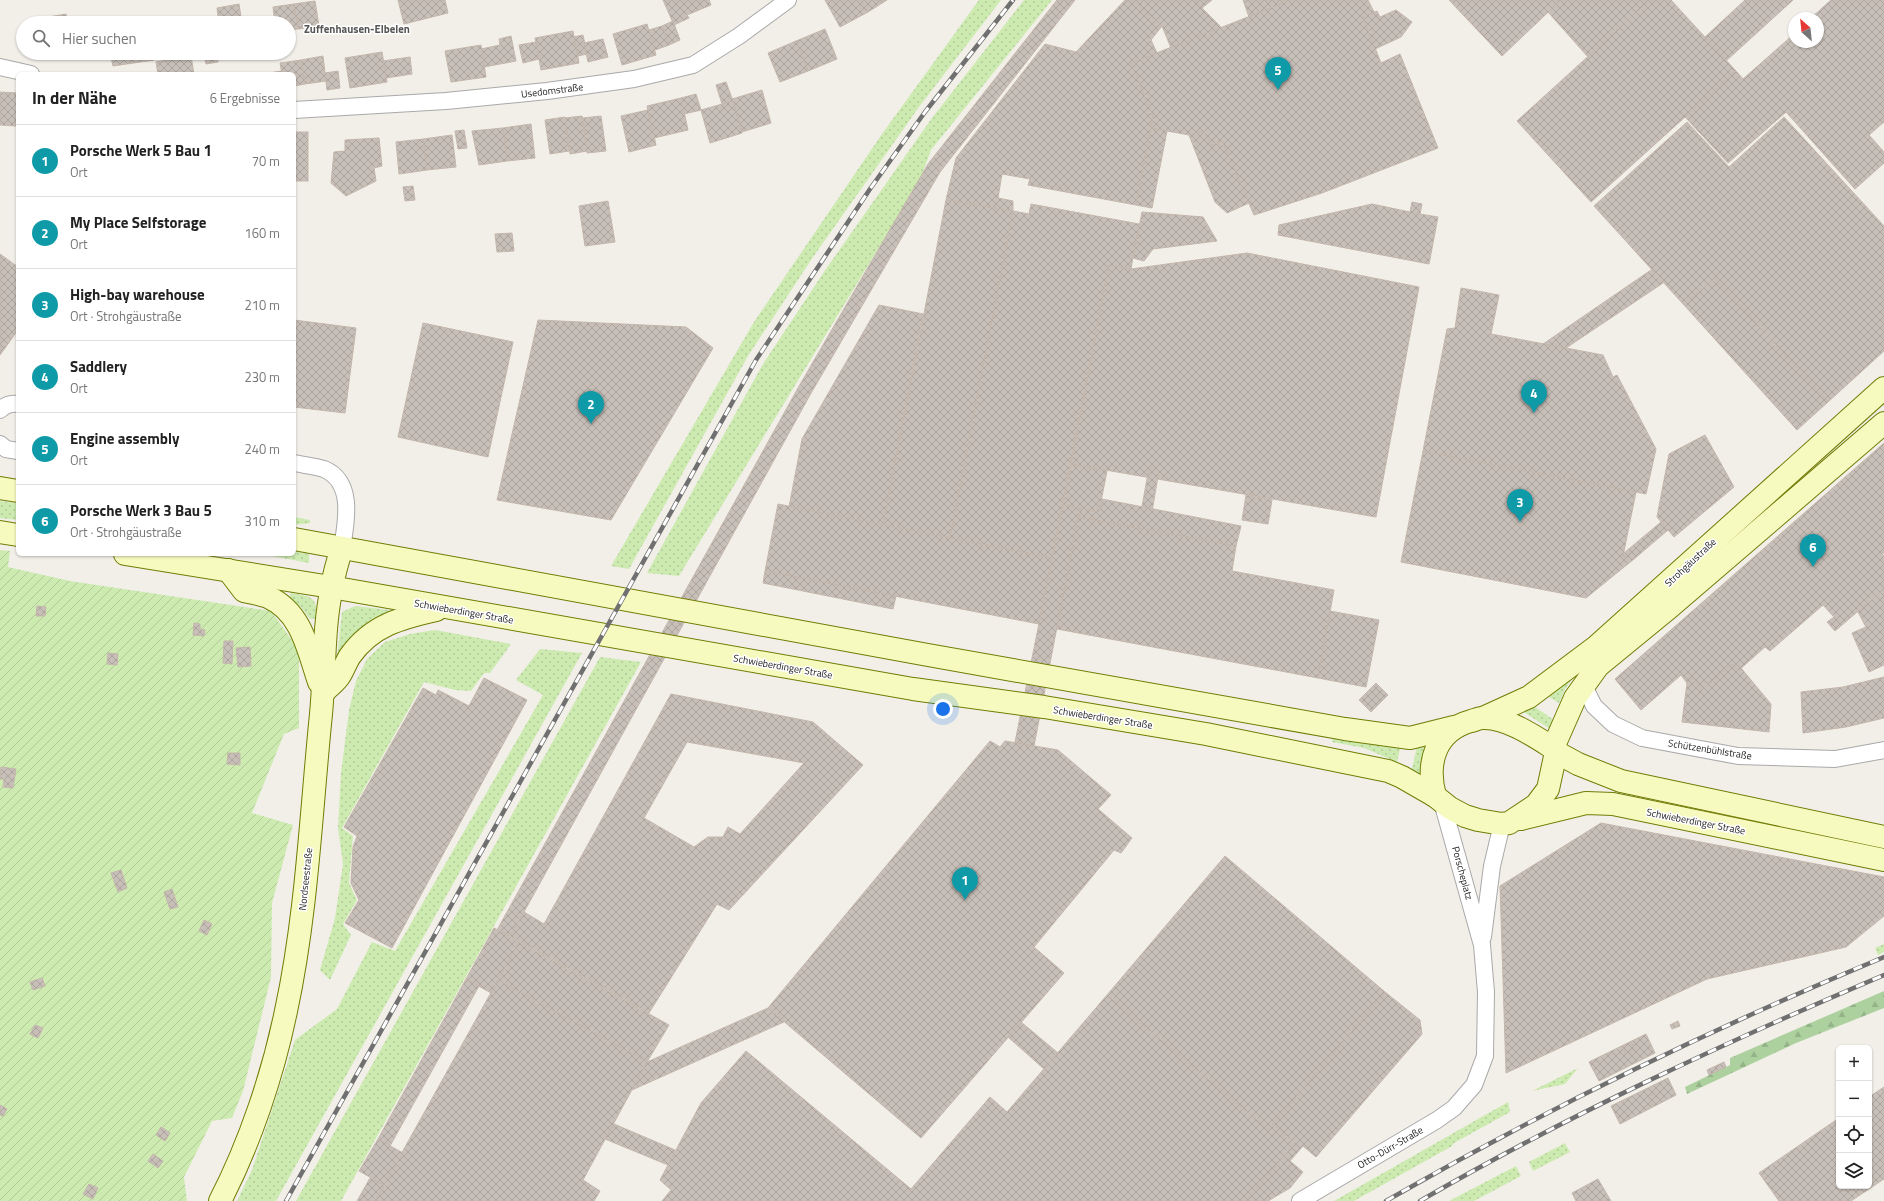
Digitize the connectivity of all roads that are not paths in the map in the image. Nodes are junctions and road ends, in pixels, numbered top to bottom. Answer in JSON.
{"nodes":[{"id":1,"x":788,"y":0,"type":"edge"},
{"id":2,"x":0,"y":67,"type":"edge"},
{"id":3,"x":22,"y":72,"type":"edge"},
{"id":4,"x":296,"y":110,"type":"edge"},
{"id":5,"x":1884,"y":388,"type":"edge"},
{"id":6,"x":16,"y":404,"type":"edge"},
{"id":7,"x":0,"y":410,"type":"edge"},
{"id":8,"x":1884,"y":423,"type":"edge"},
{"id":9,"x":0,"y":444,"type":"edge"},
{"id":10,"x":16,"y":451,"type":"edge"},
{"id":11,"x":296,"y":463,"type":"edge"},
{"id":12,"x":0,"y":488,"type":"edge"},
{"id":13,"x":16,"y":491,"type":"edge"},
{"id":14,"x":0,"y":532,"type":"edge"},
{"id":15,"x":16,"y":535,"type":"edge"},
{"id":16,"x":296,"y":539,"type":"edge"},
{"id":17,"x":342,"y":548,"type":"junction"},
{"id":18,"x":138,"y":556,"type":"edge"},
{"id":19,"x":228,"y":570,"type":"junction"},
{"id":20,"x":331,"y":587,"type":"junction"},
{"id":21,"x":447,"y":608,"type":"junction"},
{"id":22,"x":1583,"y":684,"type":"junction"},
{"id":23,"x":323,"y":693,"type":"junction"},
{"id":24,"x":1483,"y":718,"type":"junction"},
{"id":25,"x":1454,"y":727,"type":"junction"},
{"id":26,"x":1554,"y":750,"type":"junction"},
{"id":27,"x":1884,"y":750,"type":"edge"},
{"id":28,"x":1439,"y":799,"type":"junction"},
{"id":29,"x":1505,"y":823,"type":"junction"},
{"id":30,"x":1884,"y":837,"type":"edge"},
{"id":31,"x":1884,"y":860,"type":"edge"},
{"id":32,"x":1482,"y":945,"type":"junction"},
{"id":33,"x":1474,"y":1085,"type":"joint"},
{"id":34,"x":220,"y":1201,"type":"edge"},
{"id":35,"x":1300,"y":1201,"type":"edge"}],
"edges":[{"from":1,"to":4,"type":"street","name":"Usedomstraße"},
{"from":2,"to":3,"type":"street"},
{"from":5,"to":24,"type":"main road","name":"Strohgäustraße"},
{"from":6,"to":7,"type":"street"},
{"from":8,"to":22,"type":"main road","name":"Strohgäustraße"},
{"from":9,"to":10,"type":"street"},
{"from":11,"to":17,"type":"street"},
{"from":12,"to":13,"type":"main road"},
{"from":14,"to":15,"type":"main road"},
{"from":16,"to":17,"type":"main road"},
{"from":17,"to":20,"type":"main road","name":"Nordseestraße"},
{"from":17,"to":25,"type":"main road"},
{"from":18,"to":19,"type":"main road","name":"Schwieberdinger Straße"},
{"from":19,"to":20,"type":"main road","name":"Schwieberdinger Straße"},
{"from":19,"to":23,"type":"main road"},
{"from":20,"to":21,"type":"main road","name":"Schwieberdinger Straße"},
{"from":20,"to":23,"type":"main road","name":"Nordseestraße"},
{"from":21,"to":23,"type":"main road"},
{"from":21,"to":28,"type":"main road","name":"Schwieberdinger Straße"},
{"from":22,"to":26,"type":"main road","name":"Strohgäustraße"},
{"from":22,"to":27,"type":"street","name":"Schützenbühlstraße"},
{"from":23,"to":34,"type":"main road","name":"Nordseestraße"},
{"from":24,"to":25,"type":"main road"},
{"from":24,"to":26,"type":"main road"},
{"from":25,"to":28,"type":"main road","name":"Porscheplatz"},
{"from":26,"to":29,"type":"main road"},
{"from":26,"to":30,"type":"main road"},
{"from":28,"to":29,"type":"main road"},
{"from":28,"to":32,"type":"street","name":"Porscheplatz"},
{"from":29,"to":31,"type":"main road","name":"Schwieberdinger Straße"},
{"from":29,"to":32,"type":"street","name":"Porscheplatz"},
{"from":32,"to":33,"type":"street","name":"Porscheplatz"},
{"from":33,"to":35,"type":"street","name":"Otto-Dürr-Straße"}]}
